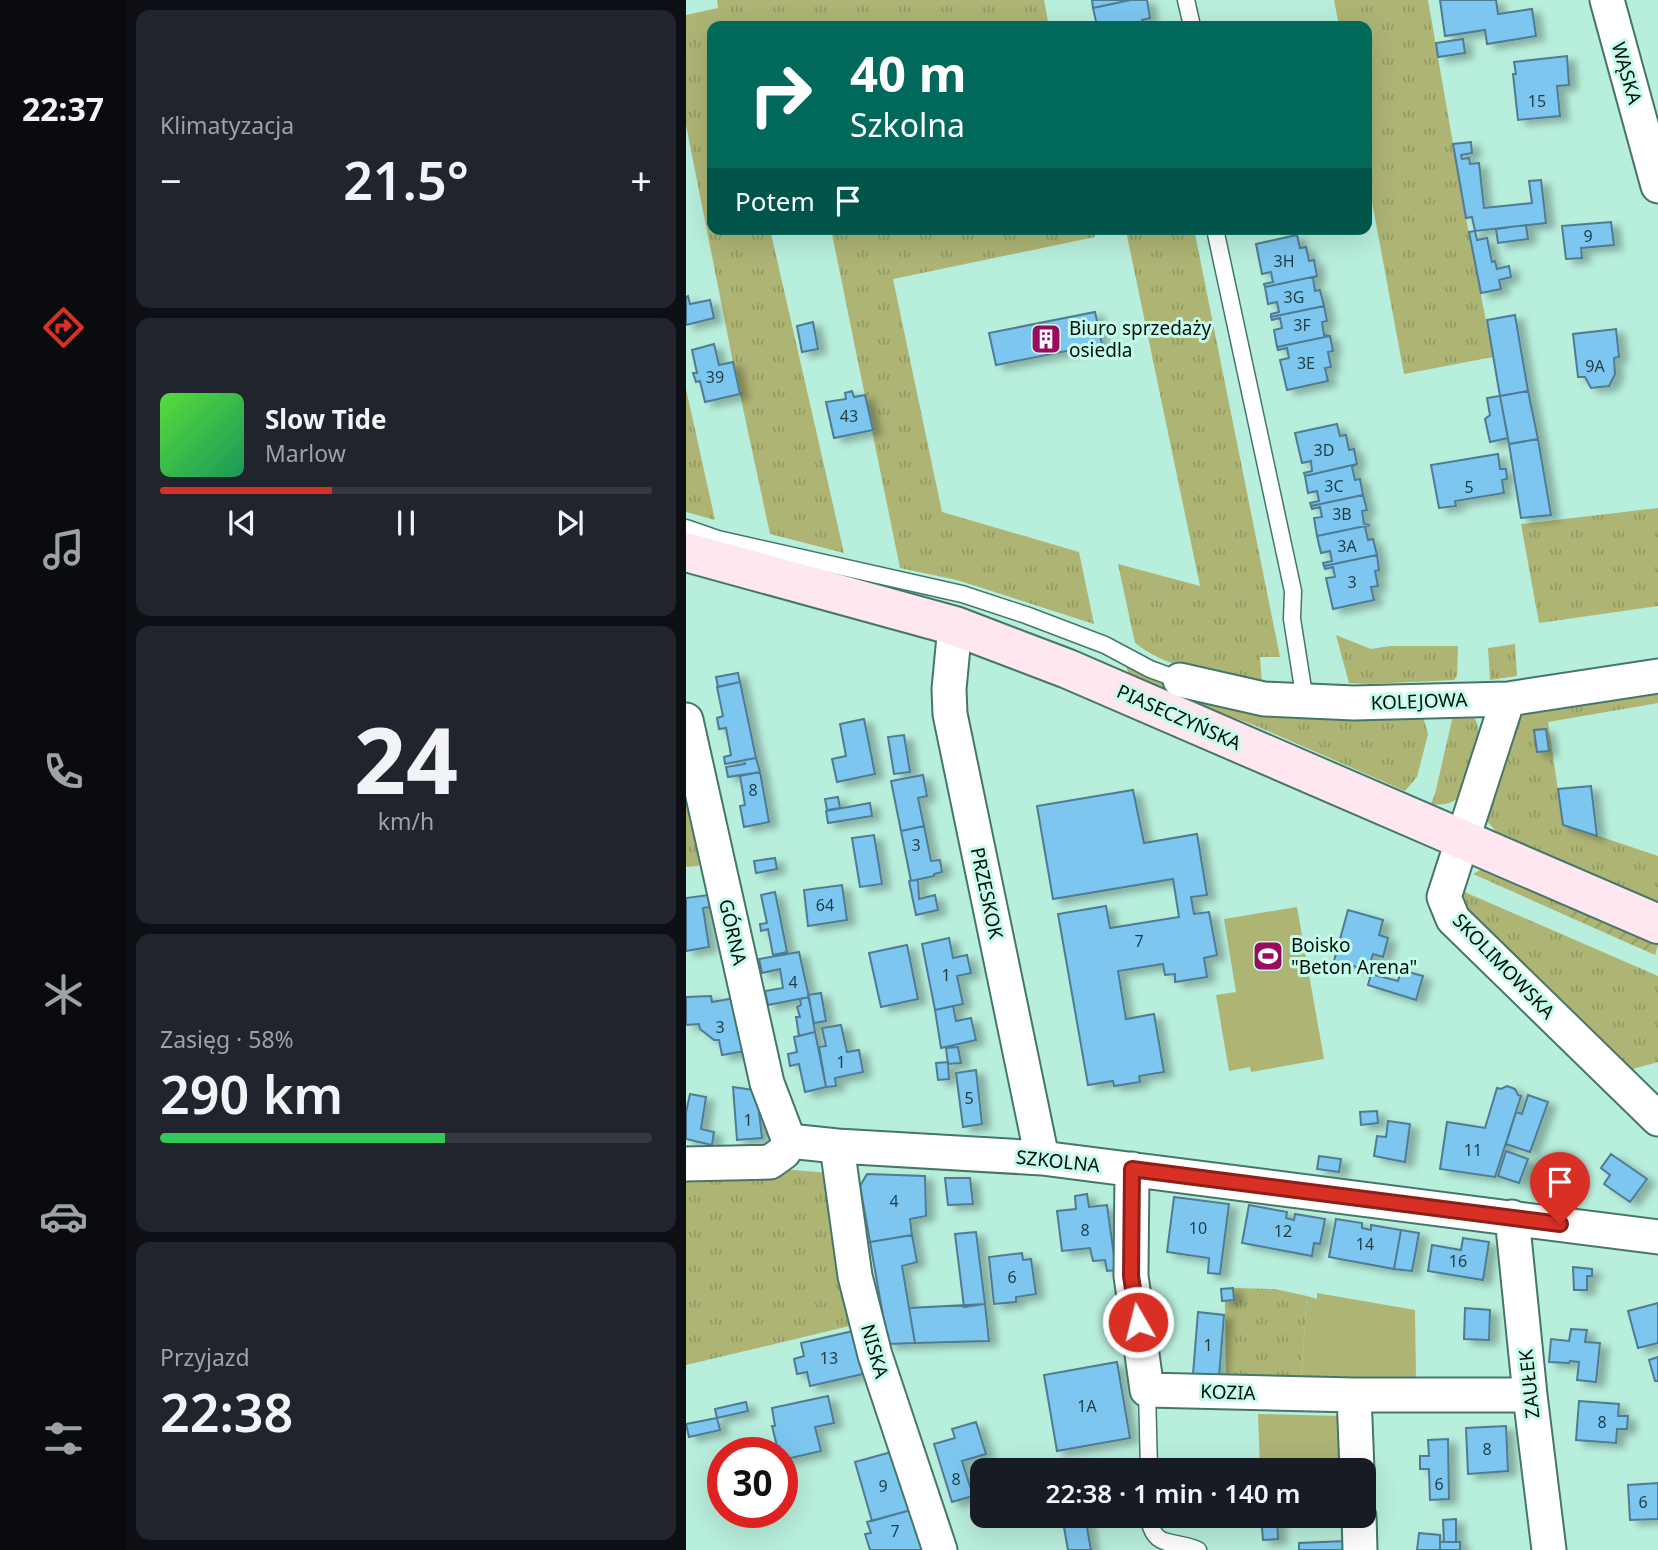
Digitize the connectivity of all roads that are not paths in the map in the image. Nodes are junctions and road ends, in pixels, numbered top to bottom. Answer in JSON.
{"nodes":[{"id":1,"x":1186,"y":0,"type":"edge"},
{"id":2,"x":1607,"y":0,"type":"edge"},
{"id":3,"x":1191,"y":21,"type":"edge"},
{"id":4,"x":1658,"y":186,"type":"edge"},
{"id":5,"x":1216,"y":235,"type":"edge"},
{"id":6,"x":686,"y":528,"type":"edge"},
{"id":7,"x":686,"y":552,"type":"edge"},
{"id":8,"x":955,"y":626,"type":"junction"},
{"id":9,"x":1658,"y":676,"type":"edge"},
{"id":10,"x":1180,"y":680,"type":"joint"},
{"id":11,"x":1508,"y":699,"type":"junction"},
{"id":12,"x":1305,"y":701,"type":"junction"},
{"id":13,"x":686,"y":720,"type":"edge"},
{"id":14,"x":1461,"y":838,"type":"junction"},
{"id":15,"x":1658,"y":924,"type":"edge"},
{"id":16,"x":1658,"y":1119,"type":"edge"},
{"id":17,"x":789,"y":1141,"type":"junction"},
{"id":18,"x":836,"y":1146,"type":"junction"},
{"id":19,"x":1042,"y":1158,"type":"junction"},
{"id":20,"x":686,"y":1164,"type":"edge"},
{"id":21,"x":1132,"y":1169,"type":"junction"},
{"id":22,"x":1512,"y":1217,"type":"junction"},
{"id":23,"x":1658,"y":1237,"type":"edge"},
{"id":24,"x":1147,"y":1390,"type":"junction"},
{"id":25,"x":1354,"y":1395,"type":"junction"},
{"id":26,"x":1530,"y":1395,"type":"junction"},
{"id":27,"x":1149,"y":1458,"type":"edge"},
{"id":28,"x":1357,"y":1458,"type":"edge"},
{"id":29,"x":1149,"y":1528,"type":"edge"},
{"id":30,"x":1359,"y":1528,"type":"edge"},
{"id":31,"x":940,"y":1550,"type":"edge"},
{"id":32,"x":1198,"y":1550,"type":"edge"},
{"id":33,"x":1360,"y":1550,"type":"edge"},
{"id":34,"x":1549,"y":1550,"type":"edge"}],
"edges":[{"from":1,"to":3,"type":"lane"},
{"from":2,"to":4,"type":"street","name":"WĄSKA"},
{"from":5,"to":12,"type":"lane"},
{"from":6,"to":10,"type":"lane"},
{"from":7,"to":8,"type":"main road","name":"PIASECZYŃSKA"},
{"from":8,"to":14,"type":"main road","name":"PIASECZYŃSKA"},
{"from":8,"to":19,"type":"street","name":"PRZESKOK"},
{"from":9,"to":11,"type":"street","name":"KOLEJOWA"},
{"from":10,"to":12,"type":"street","name":"KOLEJOWA"},
{"from":11,"to":12,"type":"street","name":"KOLEJOWA"},
{"from":11,"to":14,"type":"street","name":"SKOLIMOWSKA"},
{"from":13,"to":17,"type":"street","name":"GÓRNA"},
{"from":14,"to":15,"type":"main road","name":"PIASECZYŃSKA"},
{"from":14,"to":16,"type":"street","name":"SKOLIMOWSKA"},
{"from":17,"to":18,"type":"street","name":"SZKOLNA"},
{"from":17,"to":20,"type":"street"},
{"from":18,"to":19,"type":"street","name":"SZKOLNA"},
{"from":18,"to":31,"type":"street","name":"NISKA"},
{"from":19,"to":21,"type":"street","name":"SZKOLNA"},
{"from":21,"to":22,"type":"street","name":"SZKOLNA"},
{"from":21,"to":24,"type":"street"},
{"from":22,"to":23,"type":"street","name":"SZKOLNA"},
{"from":22,"to":26,"type":"street","name":"ZAUŁEK"},
{"from":24,"to":25,"type":"street","name":"KOZIA"},
{"from":24,"to":27,"type":"lane"},
{"from":25,"to":26,"type":"street","name":"KOZIA"},
{"from":25,"to":28,"type":"street"},
{"from":26,"to":34,"type":"street","name":"ZAUŁEK"},
{"from":29,"to":32,"type":"lane"},
{"from":30,"to":33,"type":"street"}]}
